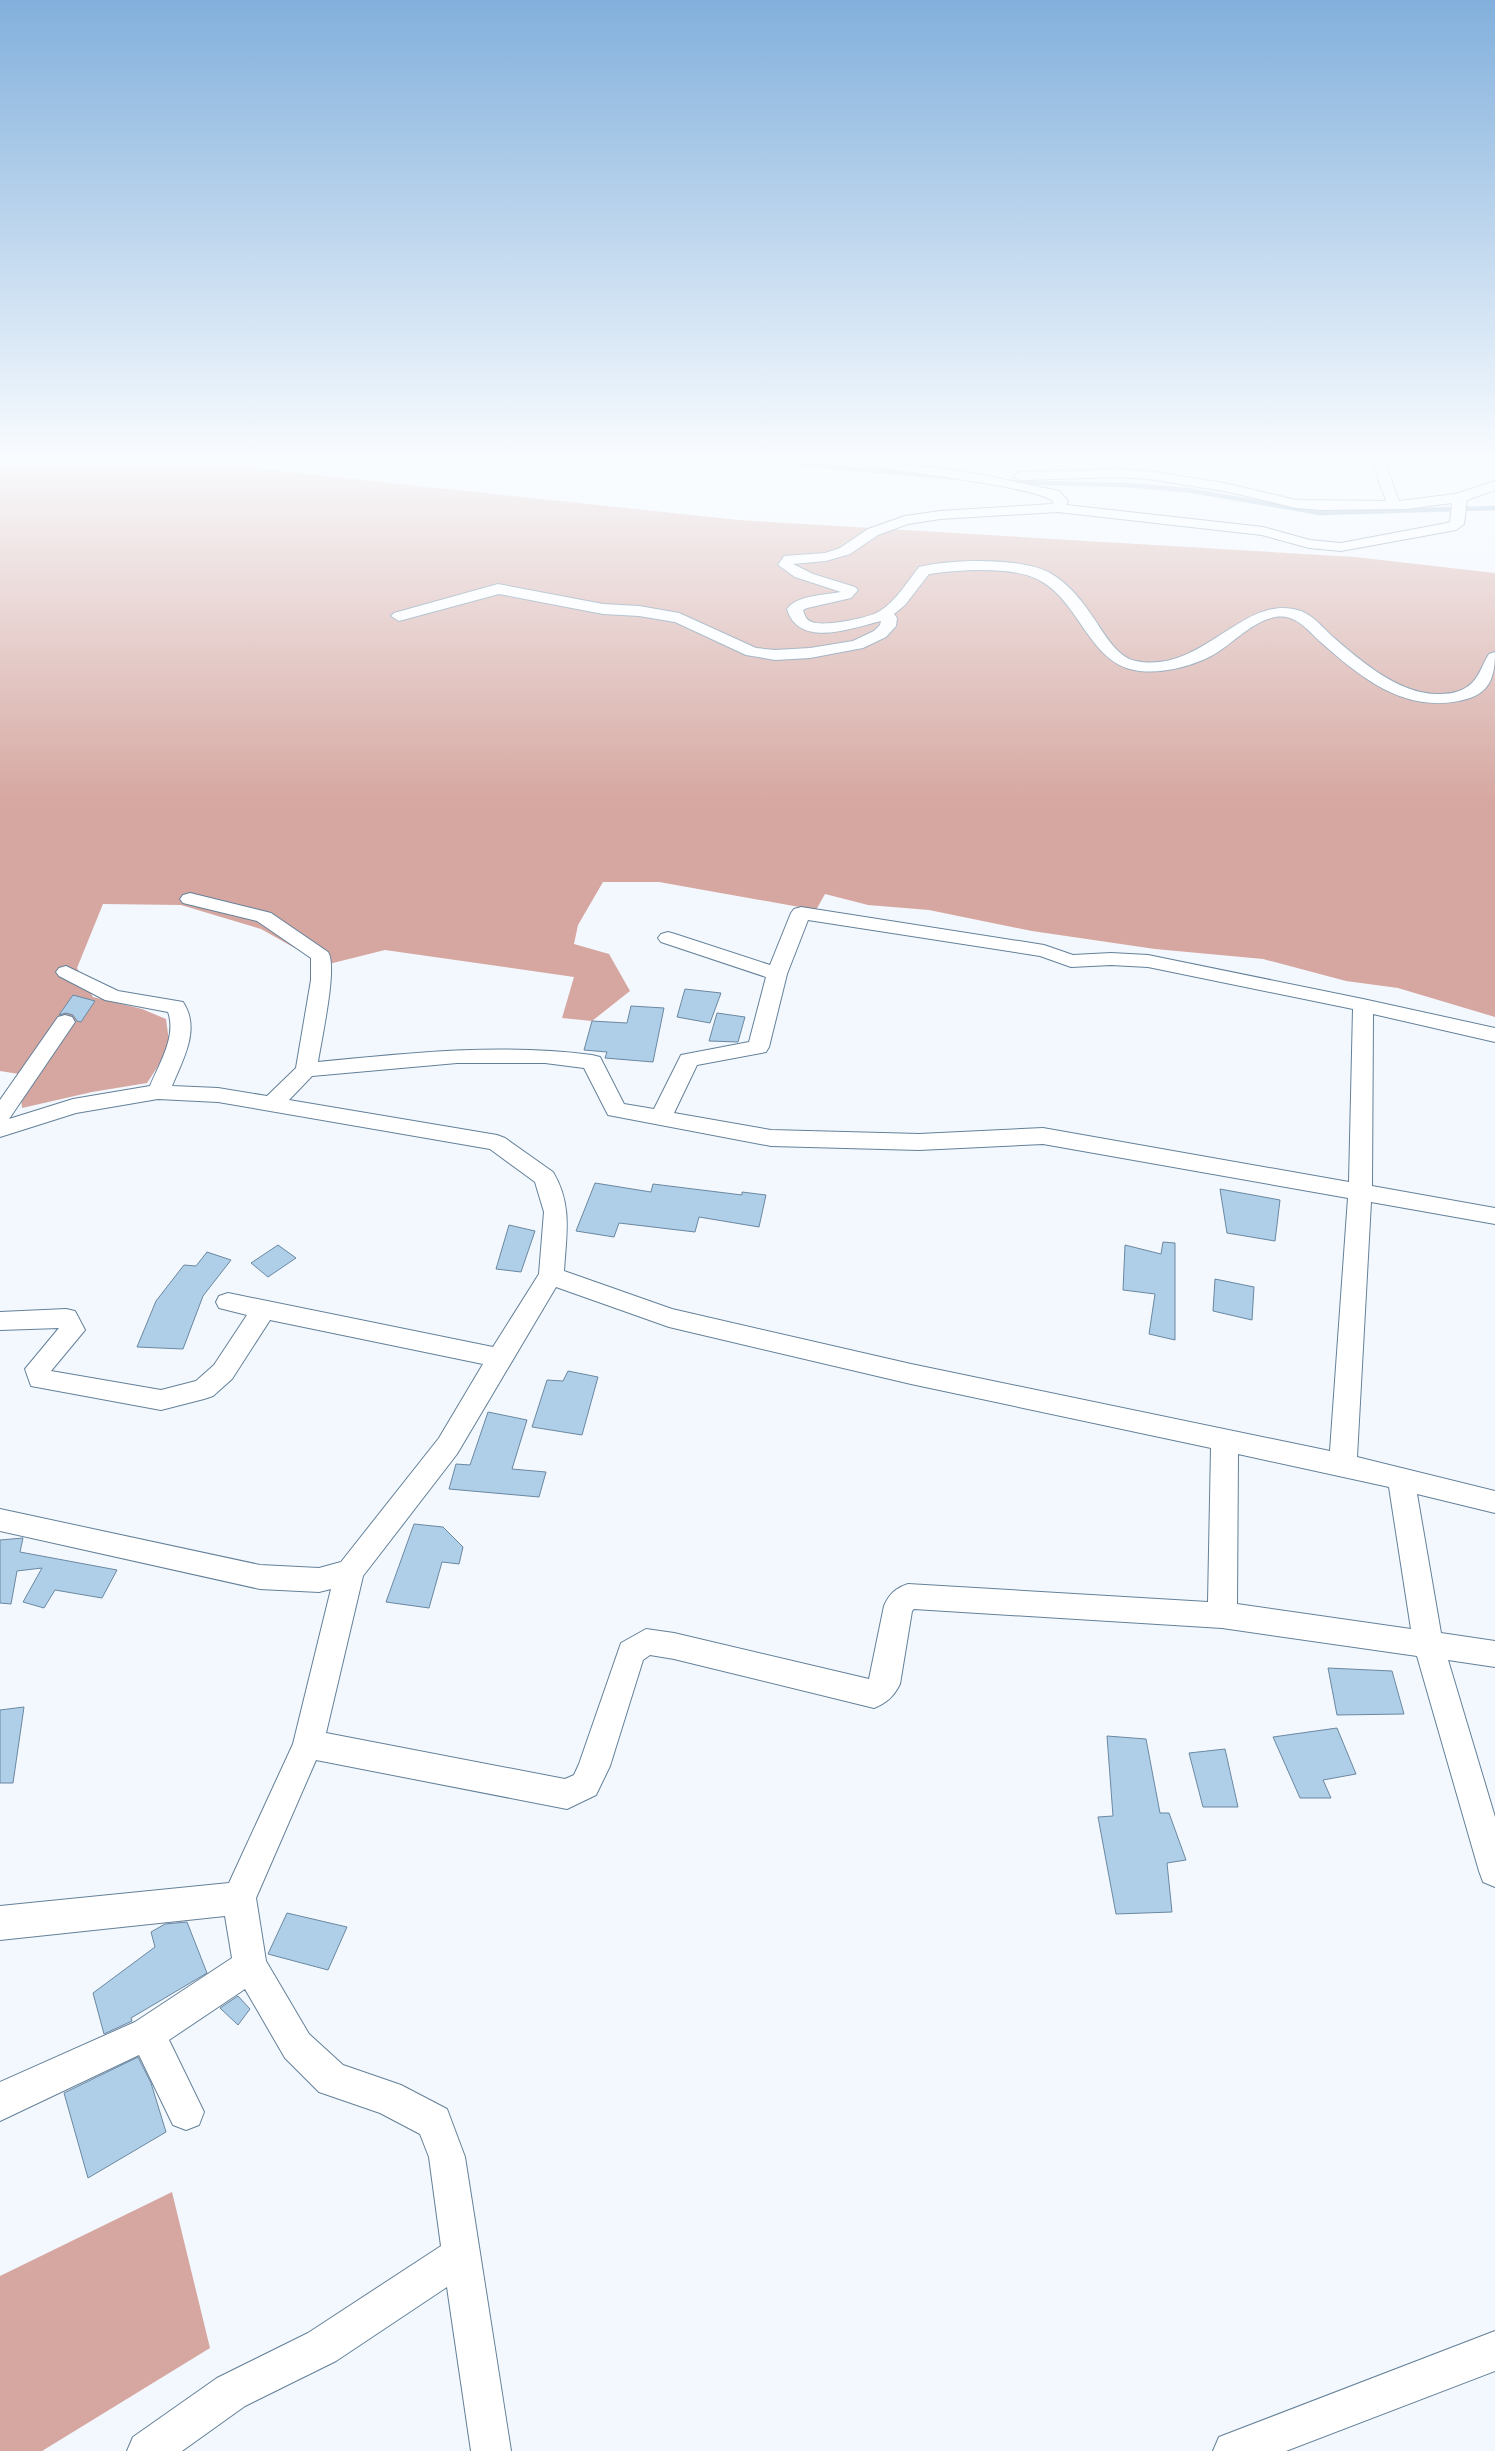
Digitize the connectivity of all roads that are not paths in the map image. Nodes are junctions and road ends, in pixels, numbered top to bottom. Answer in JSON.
{"nodes":[{"id":1,"x":801,"y":575,"type":"edge"},
{"id":2,"x":920,"y":575,"type":"edge"},
{"id":3,"x":1043,"y":575,"type":"edge"},
{"id":4,"x":884,"y":615,"type":"junction"},
{"id":5,"x":399,"y":616,"type":"dead end"},
{"id":6,"x":1495,"y":656,"type":"edge"},
{"id":7,"x":190,"y":899,"type":"dead end"},
{"id":8,"x":668,"y":938,"type":"dead end"},
{"id":9,"x":66,"y":972,"type":"dead end"},
{"id":10,"x":777,"y":974,"type":"junction"},
{"id":11,"x":1363,"y":1005,"type":"junction"},
{"id":12,"x":65,"y":1022,"type":"dead end"},
{"id":13,"x":1495,"y":1035,"type":"edge"},
{"id":14,"x":306,"y":1070,"type":"junction"},
{"id":15,"x":158,"y":1092,"type":"junction"},
{"id":16,"x":271,"y":1105,"type":"junction"},
{"id":17,"x":0,"y":1116,"type":"edge"},
{"id":18,"x":662,"y":1118,"type":"junction"},
{"id":19,"x":0,"y":1130,"type":"edge"},
{"id":20,"x":1360,"y":1192,"type":"junction"},
{"id":21,"x":1495,"y":1216,"type":"edge"},
{"id":22,"x":551,"y":1276,"type":"junction"},
{"id":23,"x":228,"y":1302,"type":"dead end"},
{"id":24,"x":264,"y":1309,"type":"junction"},
{"id":25,"x":0,"y":1321,"type":"edge"},
{"id":26,"x":500,"y":1358,"type":"junction"},
{"id":27,"x":1225,"y":1440,"type":"junction"},
{"id":28,"x":1343,"y":1465,"type":"junction"},
{"id":29,"x":1400,"y":1479,"type":"junction"},
{"id":30,"x":1495,"y":1502,"type":"edge"},
{"id":31,"x":0,"y":1520,"type":"edge"},
{"id":32,"x":350,"y":1571,"type":"junction"},
{"id":33,"x":1222,"y":1615,"type":"junction"},
{"id":34,"x":1428,"y":1643,"type":"junction"},
{"id":35,"x":1495,"y":1654,"type":"edge"},
{"id":36,"x":308,"y":1744,"type":"junction"},
{"id":37,"x":1495,"y":1871,"type":"edge"},
{"id":38,"x":238,"y":1898,"type":"junction"},
{"id":39,"x":0,"y":1923,"type":"edge"},
{"id":40,"x":250,"y":1966,"type":"junction"},
{"id":41,"x":147,"y":2034,"type":"junction"},
{"id":42,"x":0,"y":2103,"type":"edge"},
{"id":43,"x":186,"y":2112,"type":"dead end"},
{"id":44,"x":461,"y":2255,"type":"junction"},
{"id":45,"x":1495,"y":2351,"type":"edge"},
{"id":46,"x":147,"y":2451,"type":"edge"},
{"id":47,"x":491,"y":2451,"type":"edge"},
{"id":48,"x":1233,"y":2451,"type":"edge"}],
"edges":[{"from":1,"to":4,"type":"street"},
{"from":2,"to":4,"type":"street"},
{"from":3,"to":6,"type":"street"},
{"from":4,"to":5,"type":"street"},
{"from":7,"to":14,"type":"street"},
{"from":8,"to":10,"type":"street"},
{"from":9,"to":15,"type":"street"},
{"from":10,"to":11,"type":"street"},
{"from":10,"to":18,"type":"street"},
{"from":11,"to":13,"type":"street"},
{"from":11,"to":20,"type":"street"},
{"from":12,"to":17,"type":"street"},
{"from":14,"to":16,"type":"street"},
{"from":14,"to":18,"type":"street"},
{"from":15,"to":16,"type":"street"},
{"from":15,"to":19,"type":"street"},
{"from":16,"to":22,"type":"street"},
{"from":18,"to":20,"type":"street"},
{"from":20,"to":21,"type":"street"},
{"from":20,"to":28,"type":"street"},
{"from":22,"to":26,"type":"street"},
{"from":22,"to":27,"type":"street"},
{"from":23,"to":24,"type":"street"},
{"from":24,"to":25,"type":"street"},
{"from":24,"to":26,"type":"street"},
{"from":26,"to":32,"type":"street"},
{"from":27,"to":28,"type":"street"},
{"from":27,"to":33,"type":"street"},
{"from":28,"to":29,"type":"street"},
{"from":29,"to":30,"type":"street"},
{"from":29,"to":34,"type":"street"},
{"from":31,"to":32,"type":"street"},
{"from":32,"to":36,"type":"street"},
{"from":33,"to":34,"type":"street"},
{"from":33,"to":36,"type":"street"},
{"from":34,"to":35,"type":"street"},
{"from":34,"to":37,"type":"street"},
{"from":36,"to":38,"type":"street"},
{"from":38,"to":39,"type":"street"},
{"from":38,"to":40,"type":"street"},
{"from":40,"to":41,"type":"street"},
{"from":40,"to":44,"type":"street"},
{"from":41,"to":42,"type":"street"},
{"from":41,"to":43,"type":"street"},
{"from":44,"to":46,"type":"street"},
{"from":44,"to":47,"type":"street"},
{"from":45,"to":48,"type":"street"}]}
